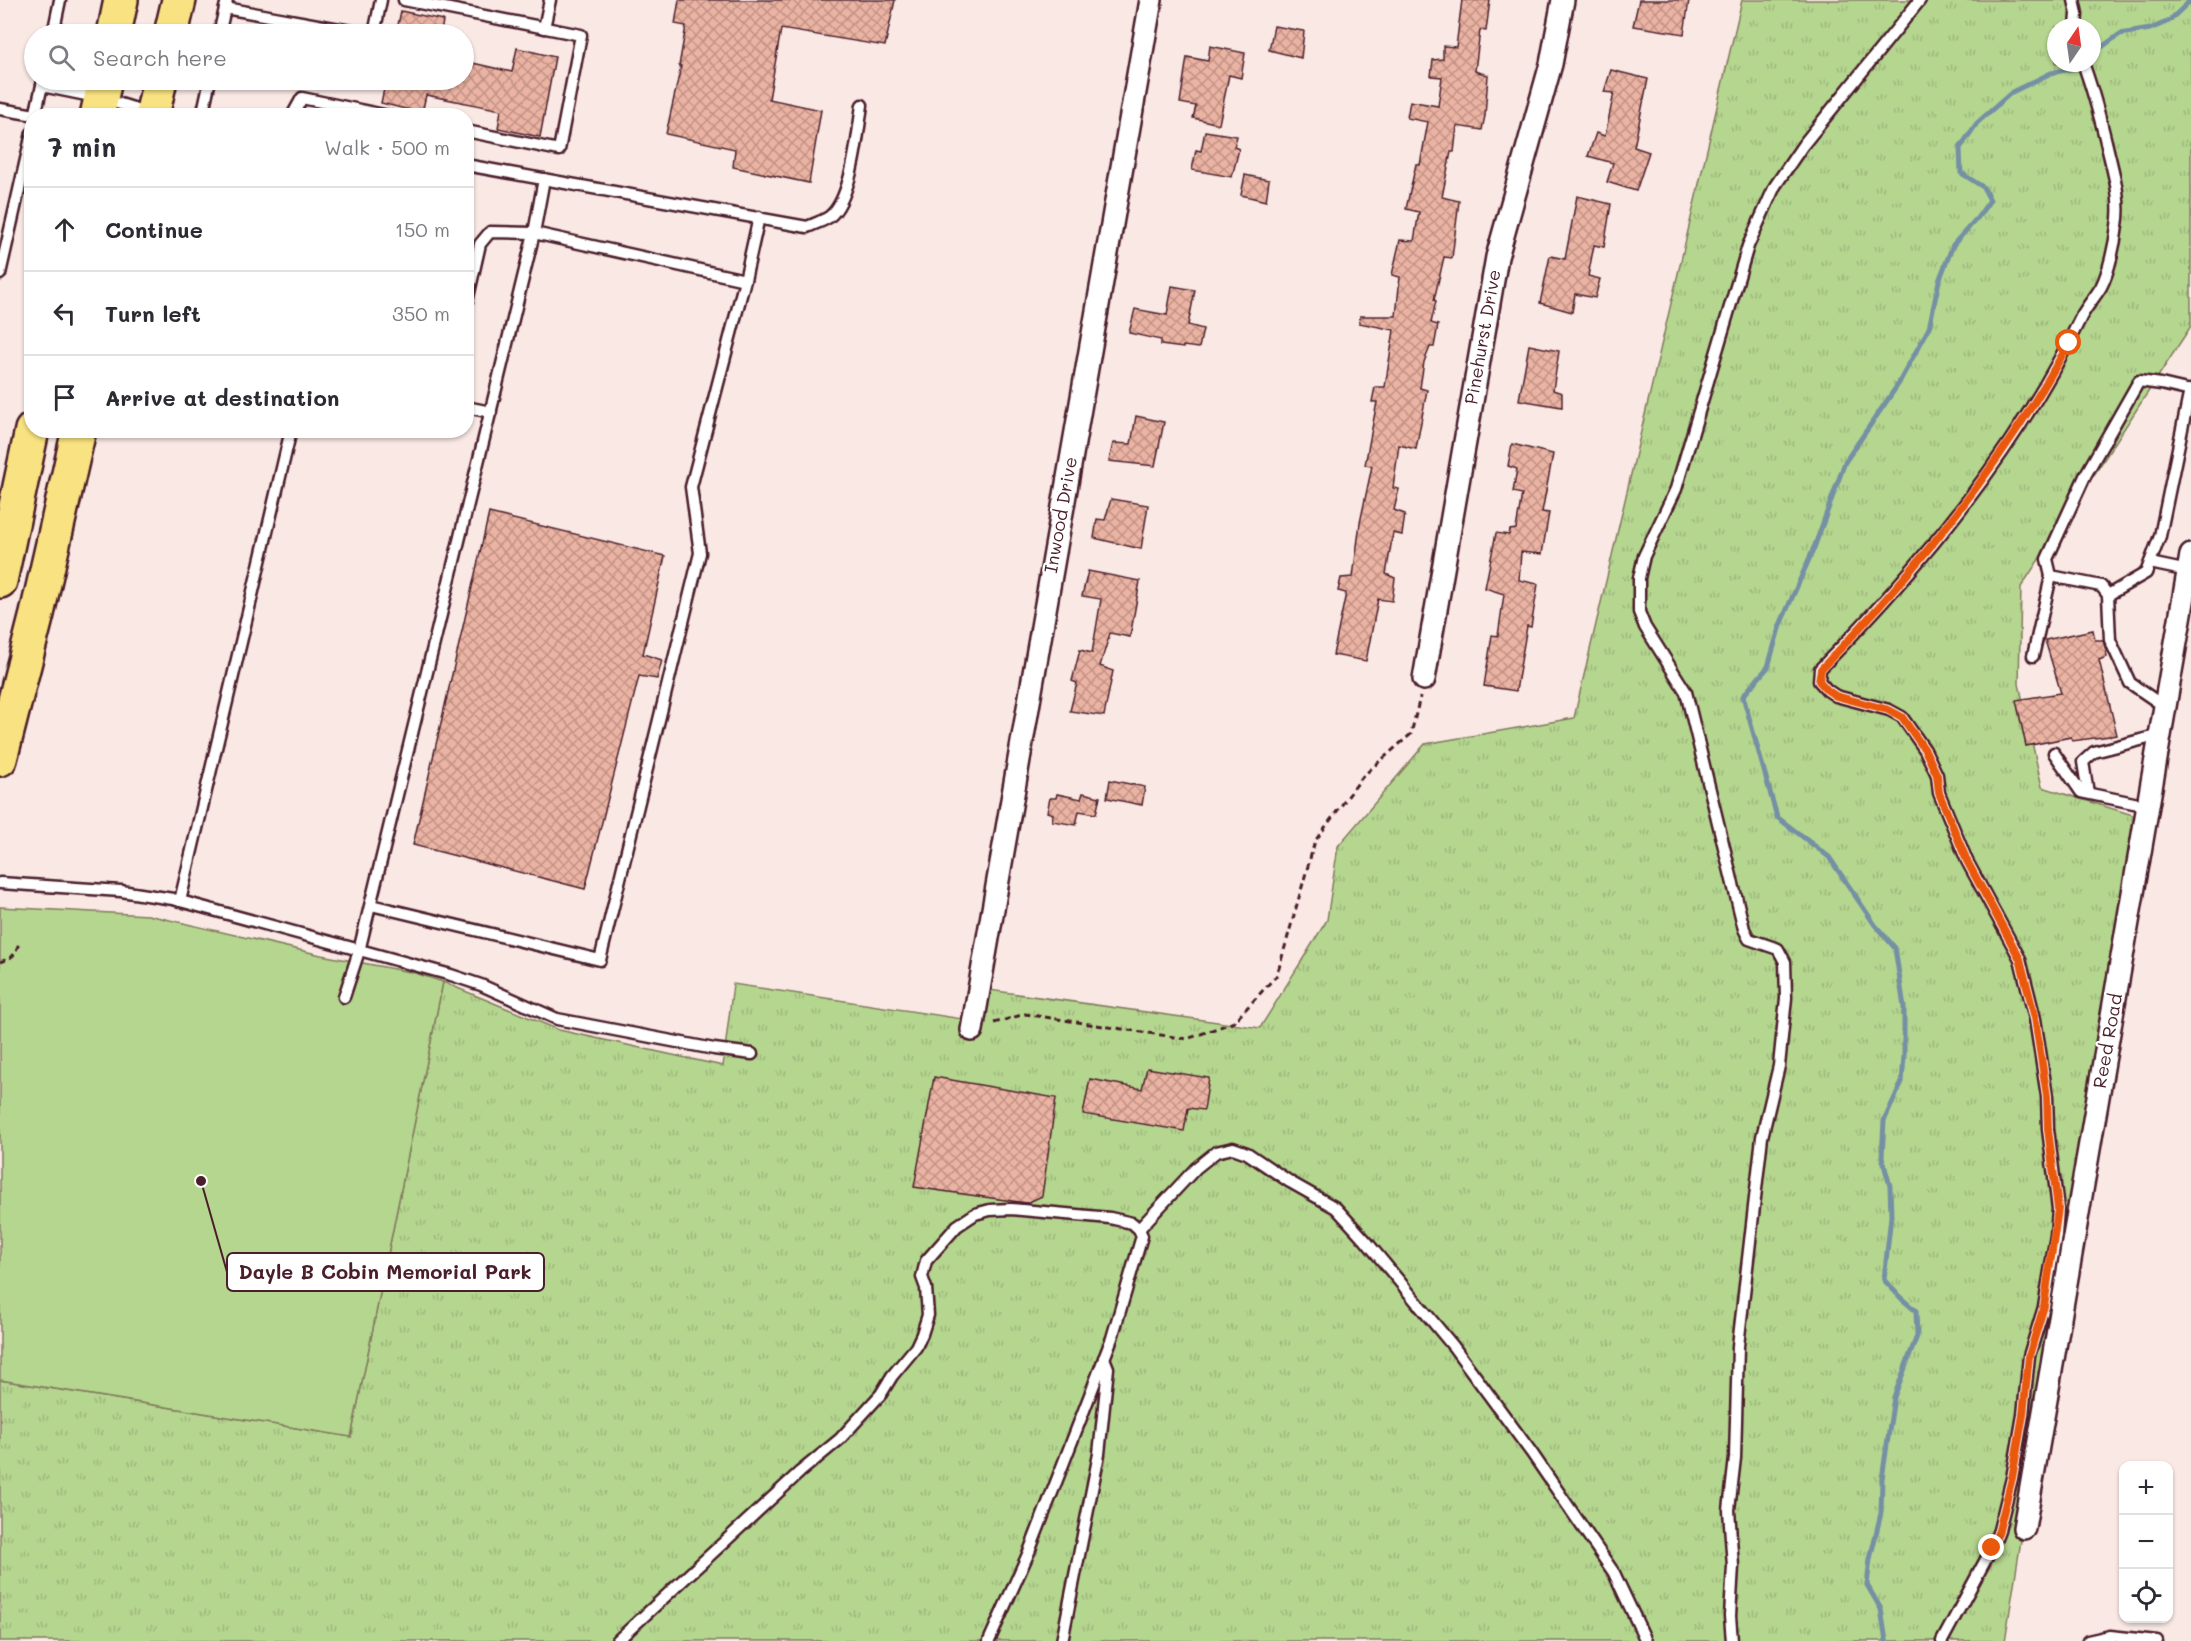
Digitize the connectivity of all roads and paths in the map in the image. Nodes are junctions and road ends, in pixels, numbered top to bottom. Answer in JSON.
{"nodes":[{"id":1,"x":60,"y":0,"type":"edge"},
{"id":2,"x":121,"y":0,"type":"edge"},
{"id":3,"x":179,"y":0,"type":"edge"},
{"id":4,"x":381,"y":0,"type":"edge"},
{"id":5,"x":404,"y":0,"type":"edge"},
{"id":6,"x":550,"y":0,"type":"edge"},
{"id":7,"x":1151,"y":0,"type":"edge"},
{"id":8,"x":1563,"y":0,"type":"edge"},
{"id":9,"x":1920,"y":0,"type":"edge"},
{"id":10,"x":2074,"y":0,"type":"edge"},
{"id":11,"x":226,"y":4,"type":"edge"},
{"id":12,"x":2077,"y":18,"type":"edge"},
{"id":13,"x":54,"y":24,"type":"edge"},
{"id":14,"x":116,"y":24,"type":"edge"},
{"id":15,"x":173,"y":24,"type":"edge"},
{"id":16,"x":221,"y":24,"type":"edge"},
{"id":17,"x":320,"y":24,"type":"edge"},
{"id":18,"x":376,"y":24,"type":"edge"},
{"id":19,"x":544,"y":28,"type":"junction"},
{"id":20,"x":2086,"y":72,"type":"edge"},
{"id":21,"x":40,"y":90,"type":"edge"},
{"id":22,"x":70,"y":90,"type":"edge"},
{"id":23,"x":159,"y":90,"type":"edge"},
{"id":24,"x":208,"y":90,"type":"edge"},
{"id":25,"x":101,"y":98,"type":"edge"},
{"id":26,"x":862,"y":105,"type":"dead end"},
{"id":27,"x":37,"y":108,"type":"edge"},
{"id":28,"x":133,"y":108,"type":"edge"},
{"id":29,"x":157,"y":108,"type":"edge"},
{"id":30,"x":204,"y":108,"type":"edge"},
{"id":31,"x":296,"y":108,"type":"edge"},
{"id":32,"x":350,"y":108,"type":"edge"},
{"id":33,"x":0,"y":109,"type":"edge"},
{"id":34,"x":24,"y":113,"type":"edge"},
{"id":35,"x":474,"y":133,"type":"edge"},
{"id":36,"x":474,"y":166,"type":"edge"},
{"id":37,"x":24,"y":168,"type":"edge"},
{"id":38,"x":544,"y":178,"type":"junction"},
{"id":39,"x":0,"y":217,"type":"edge"},
{"id":40,"x":13,"y":217,"type":"junction"},
{"id":41,"x":759,"y":218,"type":"junction"},
{"id":42,"x":534,"y":233,"type":"junction"},
{"id":43,"x":2,"y":258,"type":"edge"},
{"id":44,"x":474,"y":271,"type":"edge"},
{"id":45,"x":0,"y":274,"type":"edge"},
{"id":46,"x":745,"y":280,"type":"junction"},
{"id":47,"x":2191,"y":391,"type":"edge"},
{"id":48,"x":474,"y":409,"type":"edge"},
{"id":49,"x":491,"y":412,"type":"junction"},
{"id":50,"x":30,"y":438,"type":"edge"},
{"id":51,"x":78,"y":438,"type":"edge"},
{"id":52,"x":289,"y":438,"type":"edge"},
{"id":53,"x":2150,"y":563,"type":"junction"},
{"id":54,"x":2190,"y":563,"type":"edge"},
{"id":55,"x":2051,"y":576,"type":"junction"},
{"id":56,"x":0,"y":581,"type":"edge"},
{"id":57,"x":2108,"y":595,"type":"junction"},
{"id":58,"x":2184,"y":644,"type":"edge"},
{"id":59,"x":2033,"y":656,"type":"dead end"},
{"id":60,"x":1424,"y":679,"type":"joint"},
{"id":61,"x":2165,"y":707,"type":"junction"},
{"id":62,"x":2160,"y":735,"type":"junction"},
{"id":63,"x":2054,"y":753,"type":"dead end"},
{"id":64,"x":0,"y":759,"type":"edge"},
{"id":65,"x":2088,"y":793,"type":"junction"},
{"id":66,"x":2148,"y":806,"type":"junction"},
{"id":67,"x":0,"y":884,"type":"edge"},
{"id":68,"x":180,"y":901,"type":"junction"},
{"id":69,"x":371,"y":904,"type":"junction"},
{"id":70,"x":20,"y":941,"type":"dead end"},
{"id":71,"x":359,"y":951,"type":"junction"},
{"id":72,"x":0,"y":962,"type":"edge"},
{"id":73,"x":344,"y":997,"type":"dead end"},
{"id":74,"x":972,"y":1030,"type":"joint"},
{"id":75,"x":752,"y":1054,"type":"dead end"},
{"id":76,"x":1139,"y":1229,"type":"junction"},
{"id":77,"x":1104,"y":1358,"type":"junction"},
{"id":78,"x":2024,"y":1527,"type":"dead end"},
{"id":79,"x":617,"y":1641,"type":"edge"},
{"id":80,"x":988,"y":1641,"type":"edge"},
{"id":81,"x":1062,"y":1641,"type":"edge"},
{"id":82,"x":1646,"y":1641,"type":"edge"},
{"id":83,"x":1732,"y":1641,"type":"edge"},
{"id":84,"x":1942,"y":1641,"type":"edge"},
{"id":85,"x":2088,"y":1641,"type":"edge"},
{"id":86,"x":2157,"y":1641,"type":"edge"}],
"edges":[{"from":1,"to":13,"type":"lane"},
{"from":2,"to":14,"type":"highway"},
{"from":3,"to":15,"type":"highway"},
{"from":4,"to":18,"type":"lane"},
{"from":5,"to":19,"type":"lane"},
{"from":6,"to":19,"type":"lane"},
{"from":7,"to":74,"type":"street","name":"Inwood Drive"},
{"from":8,"to":60,"type":"street","name":"Pinehurst Drive"},
{"from":9,"to":83,"type":"lane"},
{"from":10,"to":12,"type":"lane"},
{"from":11,"to":16,"type":"lane"},
{"from":11,"to":17,"type":"lane"},
{"from":19,"to":35,"type":"lane"},
{"from":20,"to":84,"type":"lane"},
{"from":21,"to":27,"type":"lane"},
{"from":22,"to":25,"type":"lane"},
{"from":23,"to":29,"type":"highway"},
{"from":24,"to":30,"type":"lane"},
{"from":25,"to":28,"type":"lane"},
{"from":26,"to":41,"type":"lane"},
{"from":31,"to":32,"type":"lane"},
{"from":33,"to":34,"type":"lane"},
{"from":36,"to":38,"type":"lane"},
{"from":37,"to":40,"type":"lane"},
{"from":38,"to":41,"type":"lane"},
{"from":38,"to":42,"type":"lane"},
{"from":39,"to":40,"type":"lane"},
{"from":40,"to":43,"type":"lane"},
{"from":41,"to":46,"type":"lane"},
{"from":42,"to":44,"type":"lane"},
{"from":42,"to":46,"type":"lane"},
{"from":42,"to":49,"type":"lane"},
{"from":43,"to":45,"type":"lane"},
{"from":46,"to":69,"type":"lane"},
{"from":47,"to":53,"type":"lane"},
{"from":47,"to":55,"type":"lane"},
{"from":48,"to":49,"type":"lane"},
{"from":49,"to":69,"type":"lane"},
{"from":50,"to":56,"type":"highway"},
{"from":51,"to":64,"type":"highway"},
{"from":52,"to":68,"type":"lane"},
{"from":53,"to":54,"type":"lane"},
{"from":53,"to":57,"type":"lane"},
{"from":54,"to":58,"type":"street","name":"Reed Road"},
{"from":55,"to":57,"type":"lane"},
{"from":55,"to":59,"type":"lane"},
{"from":57,"to":61,"type":"lane"},
{"from":58,"to":61,"type":"street","name":"Reed Road"},
{"from":60,"to":74,"type":"path"},
{"from":61,"to":62,"type":"street","name":"Reed Road"},
{"from":62,"to":65,"type":"lane"},
{"from":62,"to":66,"type":"street","name":"Reed Road"},
{"from":63,"to":65,"type":"lane"},
{"from":65,"to":66,"type":"lane"},
{"from":66,"to":78,"type":"street","name":"Reed Road"},
{"from":67,"to":68,"type":"lane"},
{"from":68,"to":71,"type":"lane"},
{"from":69,"to":71,"type":"lane"},
{"from":70,"to":72,"type":"path"},
{"from":71,"to":73,"type":"lane"},
{"from":71,"to":75,"type":"lane"},
{"from":76,"to":77,"type":"lane"},
{"from":76,"to":79,"type":"lane"},
{"from":76,"to":82,"type":"lane"},
{"from":77,"to":80,"type":"lane"},
{"from":77,"to":81,"type":"lane"},
{"from":85,"to":86,"type":"lane"}]}
